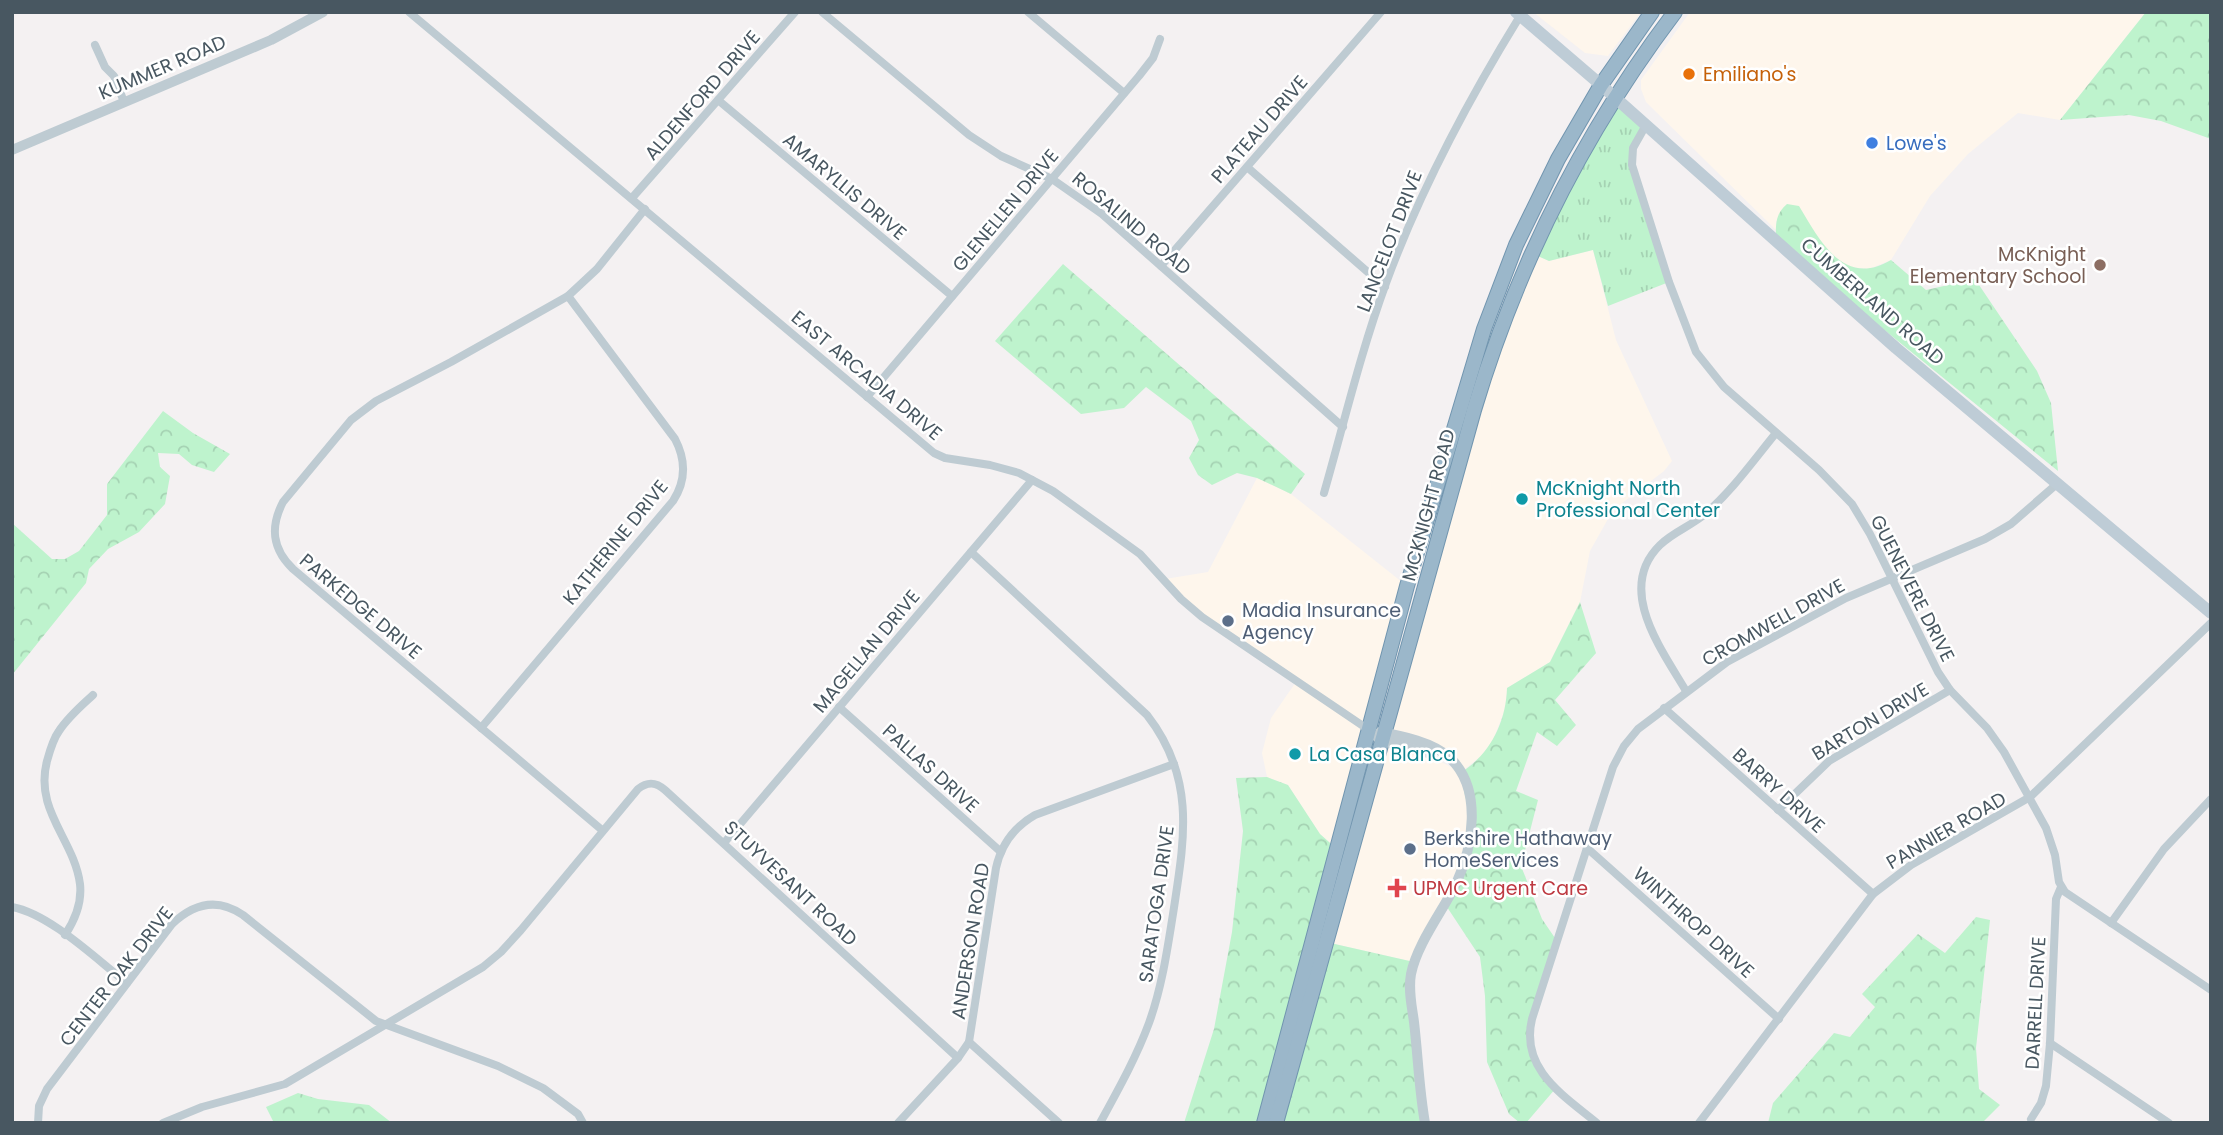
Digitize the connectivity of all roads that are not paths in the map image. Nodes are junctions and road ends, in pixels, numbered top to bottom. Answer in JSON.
{"nodes":[{"id":1,"x":323,"y":12,"type":"edge"},
{"id":2,"x":409,"y":12,"type":"edge"},
{"id":3,"x":795,"y":12,"type":"edge"},
{"id":4,"x":822,"y":12,"type":"edge"},
{"id":5,"x":1028,"y":12,"type":"edge"},
{"id":6,"x":1381,"y":12,"type":"edge"},
{"id":7,"x":1651,"y":12,"type":"edge"},
{"id":8,"x":1675,"y":12,"type":"edge"},
{"id":9,"x":1518,"y":14,"type":"edge"},
{"id":10,"x":1160,"y":39,"type":"dead end"},
{"id":11,"x":95,"y":45,"type":"dead end"},
{"id":12,"x":1601,"y":85,"type":"junction"},
{"id":13,"x":1124,"y":93,"type":"junction"},
{"id":14,"x":1615,"y":98,"type":"junction"},
{"id":15,"x":718,"y":100,"type":"junction"},
{"id":16,"x":124,"y":102,"type":"junction"},
{"id":17,"x":1646,"y":125,"type":"junction"},
{"id":18,"x":12,"y":150,"type":"edge"},
{"id":19,"x":1247,"y":167,"type":"junction"},
{"id":20,"x":1052,"y":178,"type":"junction"},
{"id":21,"x":632,"y":198,"type":"junction"},
{"id":22,"x":645,"y":209,"type":"junction"},
{"id":23,"x":1161,"y":267,"type":"junction"},
{"id":24,"x":1385,"y":287,"type":"junction"},
{"id":25,"x":568,"y":296,"type":"junction"},
{"id":26,"x":952,"y":296,"type":"junction"},
{"id":27,"x":867,"y":397,"type":"junction"},
{"id":28,"x":1343,"y":427,"type":"junction"},
{"id":29,"x":1776,"y":433,"type":"junction"},
{"id":30,"x":1032,"y":480,"type":"junction"},
{"id":31,"x":2058,"y":483,"type":"junction"},
{"id":32,"x":1324,"y":493,"type":"dead end"},
{"id":33,"x":971,"y":552,"type":"junction"},
{"id":34,"x":1891,"y":578,"type":"junction"},
{"id":35,"x":2211,"y":613,"type":"edge"},
{"id":36,"x":2211,"y":623,"type":"edge"},
{"id":37,"x":1950,"y":690,"type":"junction"},
{"id":38,"x":1686,"y":691,"type":"junction"},
{"id":39,"x":93,"y":695,"type":"dead end"},
{"id":40,"x":839,"y":707,"type":"junction"},
{"id":41,"x":1664,"y":709,"type":"junction"},
{"id":42,"x":481,"y":728,"type":"junction"},
{"id":43,"x":1369,"y":730,"type":"junction"},
{"id":44,"x":1384,"y":737,"type":"junction"},
{"id":45,"x":1174,"y":764,"type":"junction"},
{"id":46,"x":2030,"y":797,"type":"junction"},
{"id":47,"x":2211,"y":799,"type":"edge"},
{"id":48,"x":1778,"y":810,"type":"junction"},
{"id":49,"x":603,"y":830,"type":"junction"},
{"id":50,"x":724,"y":843,"type":"junction"},
{"id":51,"x":1587,"y":848,"type":"junction"},
{"id":52,"x":1001,"y":852,"type":"junction"},
{"id":53,"x":2061,"y":887,"type":"junction"},
{"id":54,"x":1873,"y":894,"type":"junction"},
{"id":55,"x":12,"y":907,"type":"edge"},
{"id":56,"x":2111,"y":923,"type":"junction"},
{"id":57,"x":65,"y":935,"type":"junction"},
{"id":58,"x":127,"y":983,"type":"junction"},
{"id":59,"x":2211,"y":989,"type":"edge"},
{"id":60,"x":1779,"y":1019,"type":"junction"},
{"id":61,"x":386,"y":1025,"type":"junction"},
{"id":62,"x":969,"y":1042,"type":"junction"},
{"id":63,"x":2050,"y":1044,"type":"junction"},
{"id":64,"x":958,"y":1058,"type":"junction"},
{"id":65,"x":2031,"y":1119,"type":"dead end"},
{"id":66,"x":38,"y":1123,"type":"edge"},
{"id":67,"x":163,"y":1123,"type":"edge"},
{"id":68,"x":583,"y":1123,"type":"edge"},
{"id":69,"x":898,"y":1123,"type":"edge"},
{"id":70,"x":1059,"y":1123,"type":"edge"},
{"id":71,"x":1100,"y":1123,"type":"edge"},
{"id":72,"x":1264,"y":1123,"type":"edge"},
{"id":73,"x":1276,"y":1123,"type":"edge"},
{"id":74,"x":1426,"y":1123,"type":"edge"},
{"id":75,"x":1597,"y":1123,"type":"edge"},
{"id":76,"x":1699,"y":1123,"type":"edge"},
{"id":77,"x":2169,"y":1123,"type":"edge"}],
"edges":[{"from":1,"to":16,"type":"street","name":"KUMMER ROAD"},
{"from":2,"to":21,"type":"street","name":"EAST ARCADIA DRIVE"},
{"from":3,"to":15,"type":"street","name":"ALDENFORD DRIVE"},
{"from":4,"to":20,"type":"street","name":"ROSALIND ROAD"},
{"from":5,"to":13,"type":"street"},
{"from":6,"to":19,"type":"street","name":"PLATEAU DRIVE"},
{"from":7,"to":12,"type":"highway","name":"MCKNIGHT ROAD"},
{"from":8,"to":14,"type":"highway","name":"MCKNIGHT ROAD"},
{"from":9,"to":12,"type":"main road","name":"CUMBERLAND ROAD"},
{"from":9,"to":24,"type":"street","name":"LANCELOT DRIVE"},
{"from":10,"to":13,"type":"street","name":"GLENELLEN DRIVE"},
{"from":11,"to":16,"type":"street"},
{"from":12,"to":14,"type":"main road","name":"CUMBERLAND ROAD"},
{"from":12,"to":43,"type":"highway","name":"MCKNIGHT ROAD"},
{"from":13,"to":20,"type":"street","name":"GLENELLEN DRIVE"},
{"from":14,"to":17,"type":"main road","name":"CUMBERLAND ROAD"},
{"from":14,"to":44,"type":"highway","name":"MCKNIGHT ROAD"},
{"from":15,"to":21,"type":"street","name":"ALDENFORD DRIVE"},
{"from":15,"to":26,"type":"street","name":"AMARYLLIS DRIVE"},
{"from":16,"to":18,"type":"street","name":"KUMMER ROAD"},
{"from":17,"to":29,"type":"street","name":"GUENEVERE DRIVE"},
{"from":17,"to":31,"type":"main road","name":"CUMBERLAND ROAD"},
{"from":19,"to":23,"type":"street","name":"PLATEAU DRIVE"},
{"from":19,"to":24,"type":"street"},
{"from":20,"to":23,"type":"street","name":"ROSALIND ROAD"},
{"from":20,"to":26,"type":"street","name":"GLENELLEN DRIVE"},
{"from":21,"to":22,"type":"street","name":"EAST ARCADIA DRIVE"},
{"from":22,"to":25,"type":"street","name":"PARKEDGE DRIVE"},
{"from":22,"to":27,"type":"street","name":"EAST ARCADIA DRIVE"},
{"from":23,"to":28,"type":"street","name":"ROSALIND ROAD"},
{"from":24,"to":28,"type":"street","name":"LANCELOT DRIVE"},
{"from":25,"to":42,"type":"street","name":"KATHERINE DRIVE"},
{"from":25,"to":42,"type":"street","name":"PARKEDGE DRIVE"},
{"from":26,"to":27,"type":"street","name":"GLENELLEN DRIVE"},
{"from":27,"to":30,"type":"street","name":"EAST ARCADIA DRIVE"},
{"from":28,"to":32,"type":"street","name":"LANCELOT DRIVE"},
{"from":29,"to":34,"type":"street","name":"GUENEVERE DRIVE"},
{"from":29,"to":38,"type":"street"},
{"from":30,"to":33,"type":"street","name":"MAGELLAN DRIVE"},
{"from":30,"to":43,"type":"street","name":"EAST ARCADIA DRIVE"},
{"from":31,"to":34,"type":"street","name":"CROMWELL DRIVE"},
{"from":31,"to":35,"type":"main road","name":"CUMBERLAND ROAD"},
{"from":33,"to":40,"type":"street","name":"MAGELLAN DRIVE"},
{"from":33,"to":45,"type":"street","name":"SARATOGA DRIVE"},
{"from":34,"to":37,"type":"street","name":"GUENEVERE DRIVE"},
{"from":34,"to":38,"type":"street","name":"CROMWELL DRIVE"},
{"from":36,"to":46,"type":"street","name":"PANNIER ROAD"},
{"from":37,"to":46,"type":"street","name":"GUENEVERE DRIVE"},
{"from":37,"to":48,"type":"street","name":"BARTON DRIVE"},
{"from":38,"to":41,"type":"street","name":"CROMWELL DRIVE"},
{"from":39,"to":57,"type":"street"},
{"from":40,"to":50,"type":"street","name":"MAGELLAN DRIVE"},
{"from":40,"to":52,"type":"street","name":"PALLAS DRIVE"},
{"from":41,"to":48,"type":"street","name":"BARRY DRIVE"},
{"from":41,"to":51,"type":"street","name":"CROMWELL DRIVE"},
{"from":42,"to":49,"type":"street","name":"PARKEDGE DRIVE"},
{"from":43,"to":44,"type":"street"},
{"from":43,"to":72,"type":"highway","name":"MCKNIGHT ROAD"},
{"from":44,"to":73,"type":"highway","name":"MCKNIGHT ROAD"},
{"from":44,"to":74,"type":"street"},
{"from":45,"to":52,"type":"street","name":"ANDERSON ROAD"},
{"from":45,"to":71,"type":"street","name":"SARATOGA DRIVE"},
{"from":46,"to":53,"type":"street","name":"GUENEVERE DRIVE"},
{"from":46,"to":54,"type":"street","name":"PANNIER ROAD"},
{"from":47,"to":56,"type":"street"},
{"from":48,"to":54,"type":"street","name":"BARRY DRIVE"},
{"from":49,"to":50,"type":"street","name":"STUYVESANT ROAD"},
{"from":49,"to":61,"type":"street"},
{"from":50,"to":64,"type":"street","name":"STUYVESANT ROAD"},
{"from":51,"to":60,"type":"street","name":"WINTHROP DRIVE"},
{"from":51,"to":75,"type":"street","name":"CROMWELL DRIVE"},
{"from":52,"to":62,"type":"street","name":"ANDERSON ROAD"},
{"from":53,"to":56,"type":"street"},
{"from":53,"to":63,"type":"street","name":"DARRELL DRIVE"},
{"from":54,"to":60,"type":"street","name":"PANNIER ROAD"},
{"from":55,"to":57,"type":"street"},
{"from":56,"to":59,"type":"street"},
{"from":57,"to":58,"type":"street"},
{"from":58,"to":61,"type":"street","name":"CENTER OAK DRIVE"},
{"from":58,"to":66,"type":"street","name":"CENTER OAK DRIVE"},
{"from":60,"to":76,"type":"street","name":"PANNIER ROAD"},
{"from":61,"to":67,"type":"street"},
{"from":61,"to":68,"type":"street","name":"CENTER OAK DRIVE"},
{"from":62,"to":64,"type":"street","name":"ANDERSON ROAD"},
{"from":62,"to":70,"type":"street"},
{"from":63,"to":65,"type":"street","name":"DARRELL DRIVE"},
{"from":63,"to":77,"type":"street"},
{"from":64,"to":69,"type":"street","name":"ANDERSON ROAD"}]}
